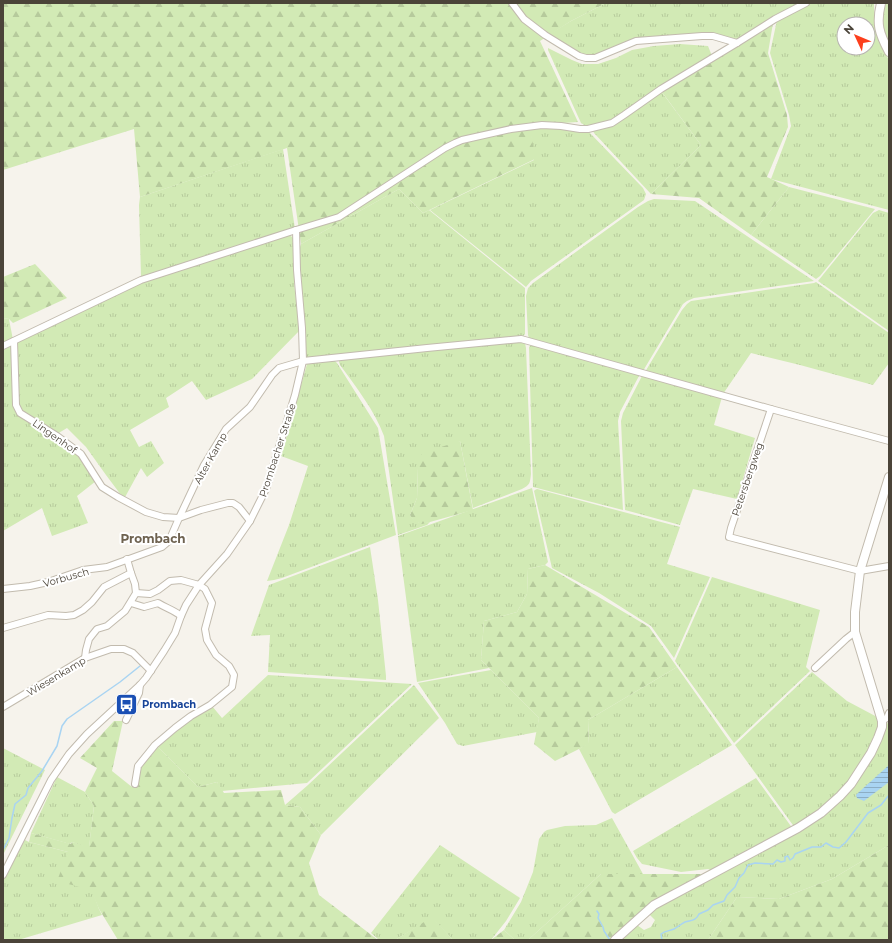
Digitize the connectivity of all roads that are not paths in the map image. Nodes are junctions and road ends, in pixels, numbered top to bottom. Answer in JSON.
{"nodes":[{"id":1,"x":512,"y":3,"type":"edge"},
{"id":2,"x":806,"y":3,"type":"edge"},
{"id":3,"x":881,"y":3,"type":"edge"},
{"id":4,"x":737,"y":43,"type":"junction"},
{"id":5,"x":889,"y":52,"type":"edge"},
{"id":6,"x":296,"y":230,"type":"junction"},
{"id":7,"x":14,"y":341,"type":"junction"},
{"id":8,"x":3,"y":346,"type":"edge"},
{"id":9,"x":303,"y":361,"type":"junction"},
{"id":10,"x":771,"y":409,"type":"junction"},
{"id":11,"x":889,"y":441,"type":"edge"},
{"id":12,"x":889,"y":477,"type":"edge"},
{"id":13,"x":179,"y":518,"type":"junction"},
{"id":14,"x":250,"y":521,"type":"junction"},
{"id":15,"x":127,"y":559,"type":"junction"},
{"id":16,"x":889,"y":566,"type":"edge"},
{"id":17,"x":860,"y":571,"type":"junction"},
{"id":18,"x":131,"y":573,"type":"junction"},
{"id":19,"x":199,"y":585,"type":"junction"},
{"id":20,"x":3,"y":589,"type":"edge"},
{"id":21,"x":136,"y":593,"type":"junction"},
{"id":22,"x":131,"y":602,"type":"junction"},
{"id":23,"x":181,"y":616,"type":"junction"},
{"id":24,"x":3,"y":628,"type":"edge"},
{"id":25,"x":855,"y":632,"type":"junction"},
{"id":26,"x":85,"y":658,"type":"junction"},
{"id":27,"x":815,"y":668,"type":"dead end"},
{"id":28,"x":151,"y":671,"type":"junction"},
{"id":29,"x":140,"y":685,"type":"junction"},
{"id":30,"x":3,"y":707,"type":"edge"},
{"id":31,"x":889,"y":713,"type":"edge"},
{"id":32,"x":126,"y":720,"type":"dead end"},
{"id":33,"x":882,"y":721,"type":"junction"},
{"id":34,"x":135,"y":784,"type":"dead end"},
{"id":35,"x":3,"y":875,"type":"edge"},
{"id":36,"x":615,"y":940,"type":"edge"}],
"edges":[{"from":1,"to":4,"type":"street"},
{"from":2,"to":4,"type":"street"},
{"from":3,"to":5,"type":"street"},
{"from":4,"to":6,"type":"street"},
{"from":6,"to":7,"type":"street"},
{"from":6,"to":9,"type":"street","name":"Prombacher Straße"},
{"from":7,"to":8,"type":"street"},
{"from":7,"to":13,"type":"street","name":"Lingenhof"},
{"from":9,"to":10,"type":"street","name":"Alter Kamp"},
{"from":9,"to":13,"type":"street","name":"Alter Kamp"},
{"from":9,"to":14,"type":"street","name":"Prombacher Straße"},
{"from":10,"to":11,"type":"street"},
{"from":10,"to":17,"type":"street","name":"Petersbergweg"},
{"from":12,"to":17,"type":"street"},
{"from":13,"to":14,"type":"street","name":"Lingenhof"},
{"from":13,"to":15,"type":"street","name":"Alter Kamp"},
{"from":14,"to":19,"type":"street","name":"Prombacher Straße"},
{"from":15,"to":18,"type":"street"},
{"from":15,"to":20,"type":"street","name":"Vorbusch"},
{"from":16,"to":17,"type":"street"},
{"from":17,"to":25,"type":"street"},
{"from":18,"to":21,"type":"street"},
{"from":18,"to":24,"type":"street"},
{"from":19,"to":21,"type":"street"},
{"from":19,"to":23,"type":"street","name":"Prombacher Straße"},
{"from":19,"to":34,"type":"street"},
{"from":21,"to":22,"type":"street"},
{"from":22,"to":23,"type":"street"},
{"from":22,"to":26,"type":"street"},
{"from":23,"to":28,"type":"street","name":"Prombacher Straße"},
{"from":25,"to":27,"type":"street"},
{"from":25,"to":33,"type":"street"},
{"from":26,"to":28,"type":"street","name":"Wiesenkamp"},
{"from":26,"to":30,"type":"street","name":"Wiesenkamp"},
{"from":28,"to":29,"type":"street","name":"Prombacher Straße"},
{"from":29,"to":32,"type":"street"},
{"from":29,"to":35,"type":"street","name":"Prombacher Straße"},
{"from":31,"to":33,"type":"street"},
{"from":33,"to":36,"type":"street"}]}
